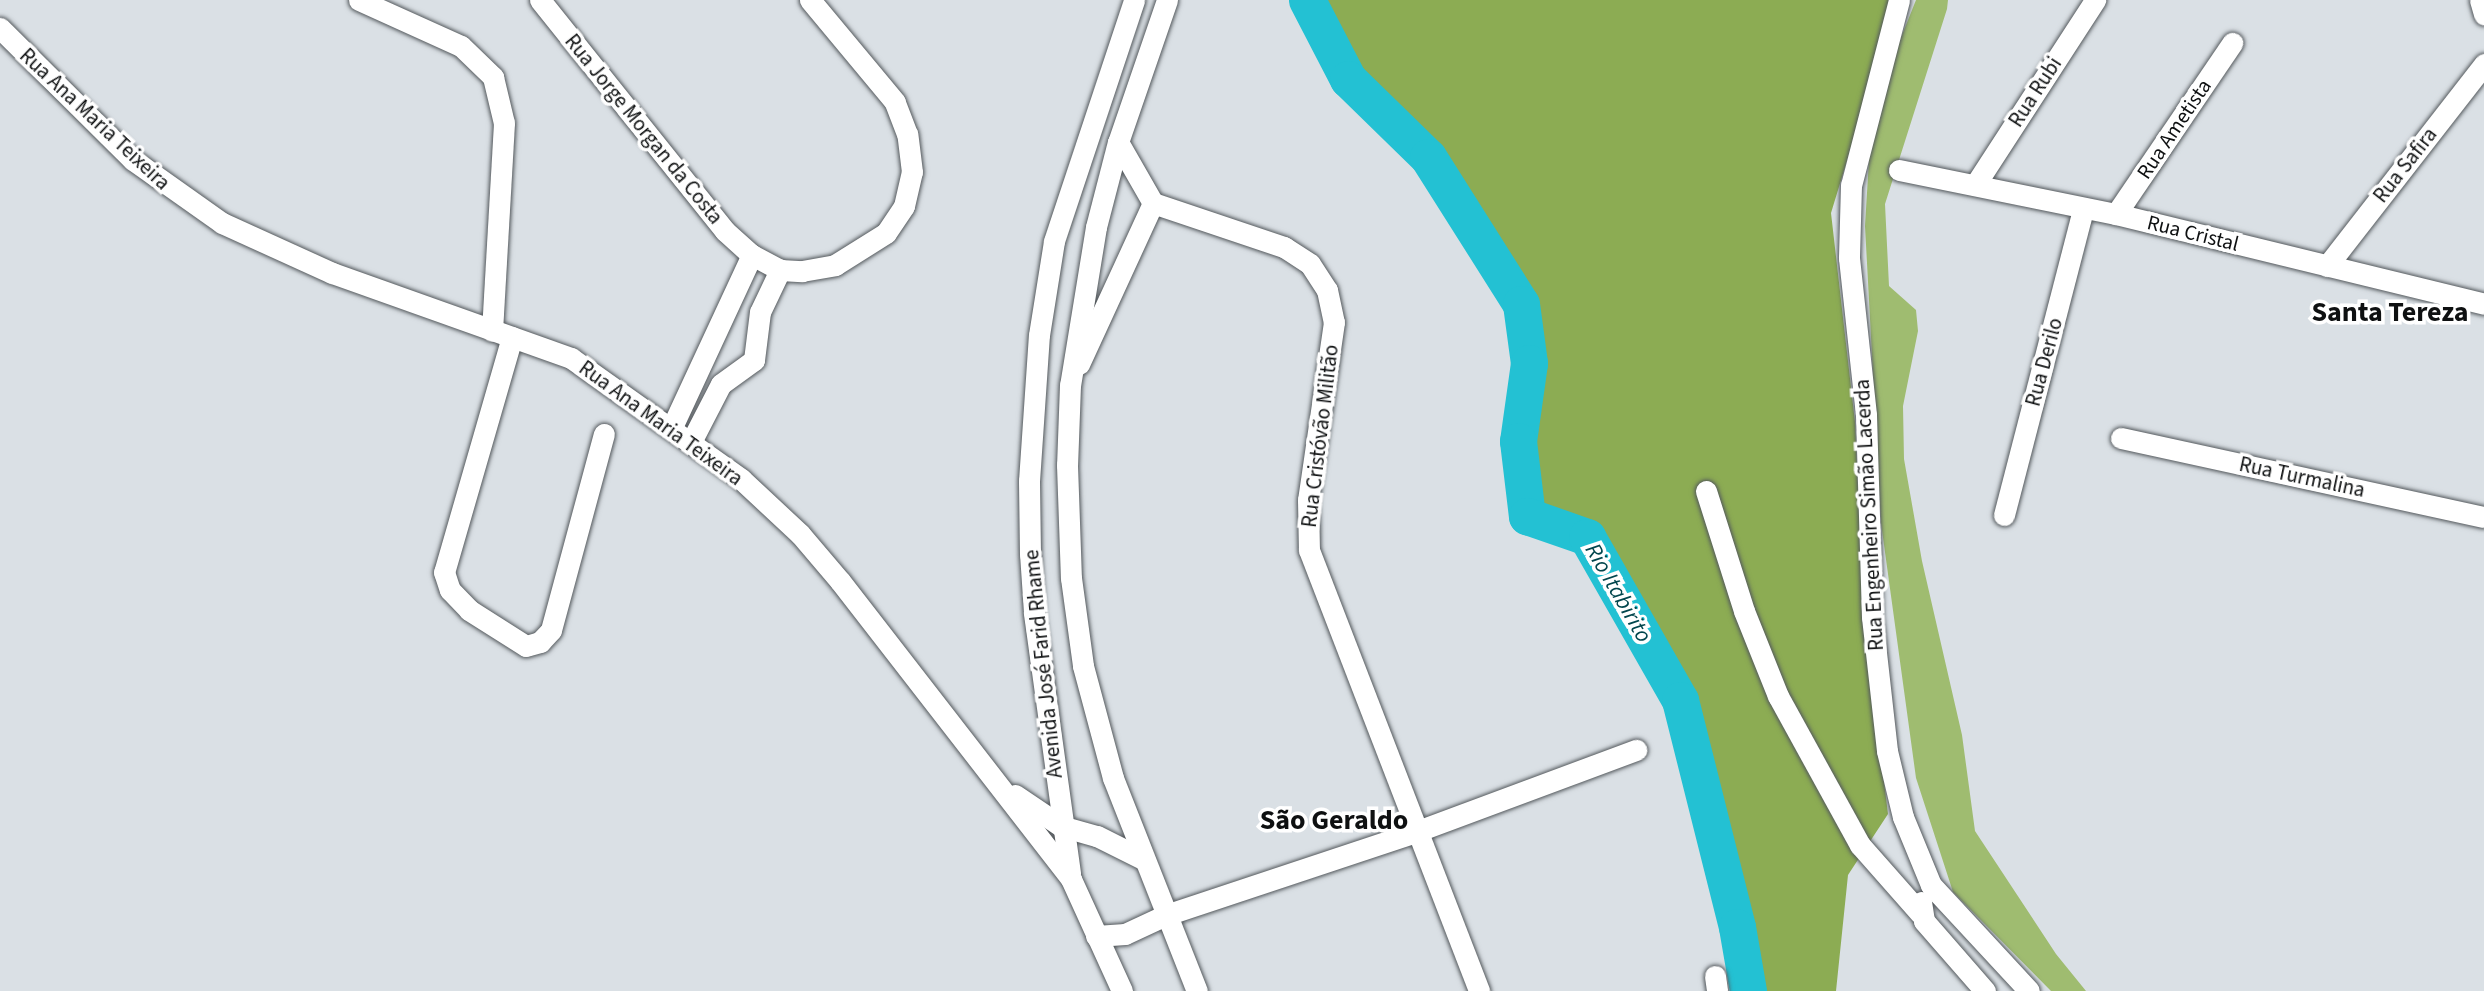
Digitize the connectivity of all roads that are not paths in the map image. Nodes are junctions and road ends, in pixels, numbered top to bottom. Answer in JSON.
{"nodes":[{"id":1,"x":359,"y":0,"type":"edge"},
{"id":2,"x":540,"y":0,"type":"edge"},
{"id":3,"x":810,"y":0,"type":"edge"},
{"id":4,"x":1134,"y":0,"type":"edge"},
{"id":5,"x":1167,"y":0,"type":"edge"},
{"id":6,"x":1899,"y":0,"type":"edge"},
{"id":7,"x":2095,"y":0,"type":"edge"},
{"id":8,"x":2480,"y":0,"type":"edge"},
{"id":9,"x":2484,"y":14,"type":"edge"},
{"id":10,"x":0,"y":28,"type":"edge"},
{"id":11,"x":2232,"y":43,"type":"dead end"},
{"id":12,"x":2484,"y":64,"type":"edge"},
{"id":13,"x":1118,"y":142,"type":"junction"},
{"id":14,"x":1899,"y":170,"type":"dead end"},
{"id":15,"x":1975,"y":185,"type":"junction"},
{"id":16,"x":1153,"y":203,"type":"junction"},
{"id":17,"x":2083,"y":209,"type":"junction"},
{"id":18,"x":2116,"y":214,"type":"junction"},
{"id":19,"x":752,"y":255,"type":"junction"},
{"id":20,"x":2327,"y":266,"type":"junction"},
{"id":21,"x":780,"y":270,"type":"junction"},
{"id":22,"x":2484,"y":304,"type":"edge"},
{"id":23,"x":502,"y":334,"type":"junction"},
{"id":24,"x":1070,"y":384,"type":"junction"},
{"id":25,"x":672,"y":427,"type":"junction"},
{"id":26,"x":604,"y":434,"type":"dead end"},
{"id":27,"x":2121,"y":438,"type":"dead end"},
{"id":28,"x":691,"y":442,"type":"junction"},
{"id":29,"x":1706,"y":491,"type":"dead end"},
{"id":30,"x":2004,"y":516,"type":"dead end"},
{"id":31,"x":2484,"y":517,"type":"edge"},
{"id":32,"x":1636,"y":750,"type":"dead end"},
{"id":33,"x":997,"y":782,"type":"junction"},
{"id":34,"x":1061,"y":826,"type":"junction"},
{"id":35,"x":1418,"y":831,"type":"junction"},
{"id":36,"x":1143,"y":859,"type":"junction"},
{"id":37,"x":1072,"y":879,"type":"junction"},
{"id":38,"x":1931,"y":885,"type":"junction"},
{"id":39,"x":1920,"y":913,"type":"junction"},
{"id":40,"x":1166,"y":915,"type":"junction"},
{"id":41,"x":1096,"y":936,"type":"junction"},
{"id":42,"x":1122,"y":991,"type":"edge"},
{"id":43,"x":1196,"y":991,"type":"edge"},
{"id":44,"x":1479,"y":991,"type":"edge"},
{"id":45,"x":1985,"y":991,"type":"edge"},
{"id":46,"x":2029,"y":991,"type":"edge"}],
"edges":[{"from":1,"to":23,"type":"street"},
{"from":2,"to":19,"type":"street","name":"Rua Jorge Morgan da Costa"},
{"from":3,"to":21,"type":"street"},
{"from":4,"to":34,"type":"street","name":"Avenida José Farid Rhame"},
{"from":5,"to":13,"type":"street"},
{"from":6,"to":38,"type":"street","name":"Rua Engenheiro Simão Lacerda"},
{"from":7,"to":15,"type":"street","name":"Rua Rubi"},
{"from":8,"to":9,"type":"street"},
{"from":10,"to":23,"type":"street","name":"Rua Ana Maria Teixeira"},
{"from":11,"to":18,"type":"street","name":"Rua Ametista"},
{"from":12,"to":20,"type":"street","name":"Rua Safira"},
{"from":13,"to":16,"type":"street"},
{"from":13,"to":24,"type":"street"},
{"from":14,"to":15,"type":"street","name":"Rua Cristal"},
{"from":15,"to":17,"type":"street","name":"Rua Cristal"},
{"from":16,"to":24,"type":"street"},
{"from":16,"to":35,"type":"street","name":"Rua Cristóvão Militão"},
{"from":17,"to":18,"type":"street","name":"Rua Cristal"},
{"from":17,"to":30,"type":"street","name":"Rua Derilo"},
{"from":18,"to":20,"type":"street","name":"Rua Cristal"},
{"from":19,"to":21,"type":"street","name":"Rua Jorge Morgan da Costa"},
{"from":19,"to":25,"type":"street"},
{"from":20,"to":22,"type":"street","name":"Rua Cristal"},
{"from":21,"to":28,"type":"street"},
{"from":23,"to":25,"type":"street","name":"Rua Ana Maria Teixeira"},
{"from":23,"to":26,"type":"street"},
{"from":24,"to":36,"type":"street"},
{"from":25,"to":28,"type":"street","name":"Rua Ana Maria Teixeira"},
{"from":27,"to":31,"type":"street","name":"Rua Turmalina"},
{"from":28,"to":33,"type":"street","name":"Rua Ana Maria Teixeira"},
{"from":29,"to":39,"type":"street"},
{"from":32,"to":35,"type":"street"},
{"from":33,"to":34,"type":"street"},
{"from":33,"to":37,"type":"street","name":"Rua Ana Maria Teixeira"},
{"from":34,"to":36,"type":"street"},
{"from":34,"to":37,"type":"street","name":"Avenida José Farid Rhame"},
{"from":35,"to":40,"type":"street"},
{"from":35,"to":44,"type":"street","name":"Rua Cristóvão Militão"},
{"from":36,"to":40,"type":"street"},
{"from":37,"to":41,"type":"street","name":"Rua Ana Maria Teixeira"},
{"from":38,"to":39,"type":"street"},
{"from":38,"to":46,"type":"street","name":"Rua Engenheiro Simão Lacerda"},
{"from":39,"to":45,"type":"street"},
{"from":40,"to":41,"type":"street"},
{"from":40,"to":43,"type":"street"},
{"from":41,"to":42,"type":"street","name":"Rua Ana Maria Teixeira"}]}
